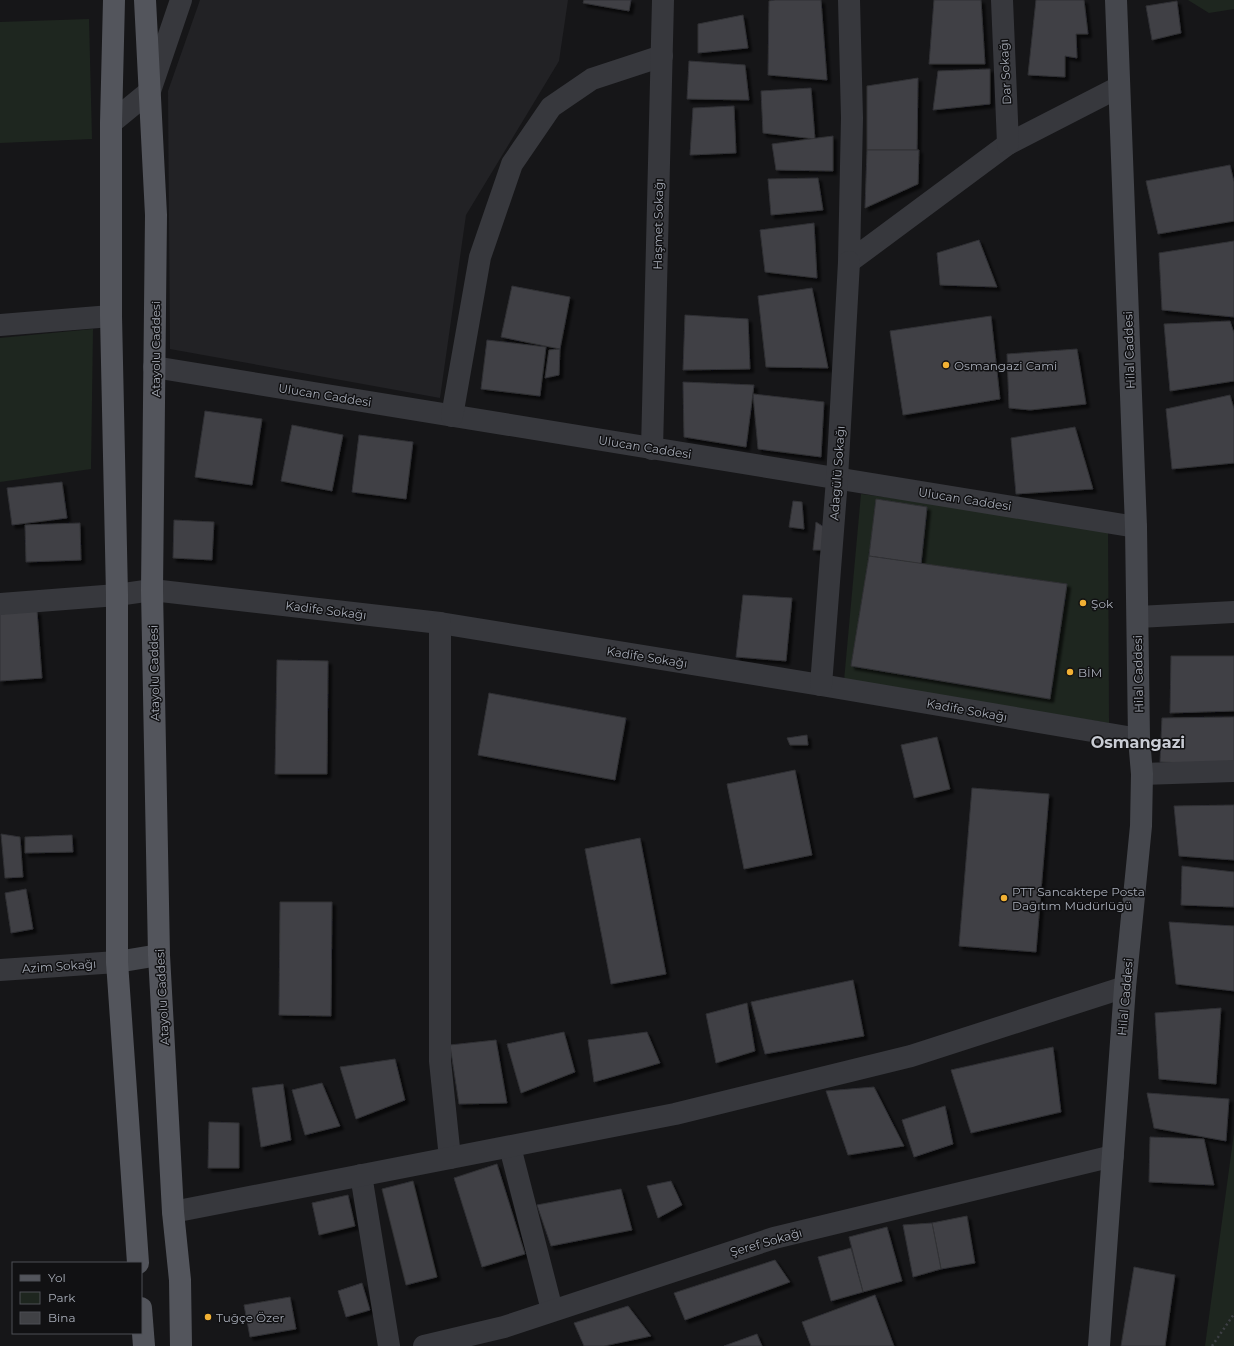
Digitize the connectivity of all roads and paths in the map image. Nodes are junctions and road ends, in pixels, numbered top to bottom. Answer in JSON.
{"nodes":[{"id":1,"x":114,"y":0,"type":"edge"},
{"id":2,"x":145,"y":0,"type":"edge"},
{"id":3,"x":181,"y":0,"type":"edge"},
{"id":4,"x":663,"y":0,"type":"edge"},
{"id":5,"x":849,"y":0,"type":"edge"},
{"id":6,"x":1002,"y":0,"type":"edge"},
{"id":7,"x":1116,"y":0,"type":"edge"},
{"id":8,"x":662,"y":56,"type":"junction"},
{"id":9,"x":1119,"y":87,"type":"junction"},
{"id":10,"x":150,"y":91,"type":"junction"},
{"id":11,"x":111,"y":123,"type":"junction"},
{"id":12,"x":1008,"y":144,"type":"junction"},
{"id":13,"x":849,"y":262,"type":"junction"},
{"id":14,"x":111,"y":316,"type":"junction"},
{"id":15,"x":0,"y":325,"type":"edge"},
{"id":16,"x":154,"y":367,"type":"junction"},
{"id":17,"x":452,"y":416,"type":"junction"},
{"id":18,"x":652,"y":449,"type":"junction"},
{"id":19,"x":837,"y":479,"type":"junction"},
{"id":20,"x":1136,"y":528,"type":"junction"},
{"id":21,"x":152,"y":590,"type":"junction"},
{"id":22,"x":117,"y":595,"type":"junction"},
{"id":23,"x":0,"y":604,"type":"edge"},
{"id":24,"x":1234,"y":612,"type":"edge"},
{"id":25,"x":1138,"y":617,"type":"junction"},
{"id":26,"x":440,"y":624,"type":"junction"},
{"id":27,"x":821,"y":685,"type":"junction"},
{"id":28,"x":1140,"y":739,"type":"junction"},
{"id":29,"x":1234,"y":771,"type":"edge"},
{"id":30,"x":1142,"y":774,"type":"junction"},
{"id":31,"x":159,"y":955,"type":"junction"},
{"id":32,"x":117,"y":962,"type":"junction"},
{"id":33,"x":0,"y":970,"type":"edge"},
{"id":34,"x":1125,"y":987,"type":"junction"},
{"id":35,"x":510,"y":1147,"type":"junction"},
{"id":36,"x":1113,"y":1156,"type":"junction"},
{"id":37,"x":450,"y":1158,"type":"junction"},
{"id":38,"x":361,"y":1176,"type":"junction"},
{"id":39,"x":173,"y":1212,"type":"junction"},
{"id":40,"x":138,"y":1262,"type":"edge"},
{"id":41,"x":552,"y":1310,"type":"junction"},
{"id":42,"x":1234,"y":1314,"type":"edge"},
{"id":43,"x":142,"y":1321,"type":"edge"},
{"id":44,"x":144,"y":1346,"type":"edge"},
{"id":45,"x":181,"y":1346,"type":"edge"},
{"id":46,"x":389,"y":1346,"type":"edge"},
{"id":47,"x":424,"y":1346,"type":"edge"},
{"id":48,"x":1099,"y":1346,"type":"edge"},
{"id":49,"x":1212,"y":1346,"type":"edge"}],
"edges":[{"from":1,"to":11,"type":"main road"},
{"from":2,"to":10,"type":"main road","name":"Atayolu Caddesi"},
{"from":3,"to":10,"type":"street"},
{"from":4,"to":8,"type":"street","name":"Haşmet Sokağı"},
{"from":5,"to":13,"type":"street","name":"Adagülü Sokağı"},
{"from":6,"to":12,"type":"street","name":"Dar Sokağı"},
{"from":7,"to":9,"type":"street","name":"Hilal Caddesi"},
{"from":8,"to":17,"type":"street"},
{"from":8,"to":18,"type":"street","name":"Haşmet Sokağı"},
{"from":9,"to":12,"type":"street"},
{"from":9,"to":20,"type":"street","name":"Hilal Caddesi"},
{"from":10,"to":11,"type":"street"},
{"from":10,"to":16,"type":"main road","name":"Atayolu Caddesi"},
{"from":11,"to":14,"type":"main road"},
{"from":12,"to":13,"type":"street"},
{"from":13,"to":19,"type":"street","name":"Adagülü Sokağı"},
{"from":14,"to":15,"type":"street"},
{"from":14,"to":22,"type":"main road"},
{"from":16,"to":17,"type":"street","name":"Ulucan Caddesi"},
{"from":16,"to":21,"type":"main road","name":"Atayolu Caddesi"},
{"from":17,"to":18,"type":"street","name":"Ulucan Caddesi"},
{"from":18,"to":19,"type":"street","name":"Ulucan Caddesi"},
{"from":19,"to":20,"type":"street","name":"Ulucan Caddesi"},
{"from":19,"to":27,"type":"street","name":"Adagülü Sokağı"},
{"from":20,"to":25,"type":"street","name":"Hilal Caddesi"},
{"from":21,"to":22,"type":"street","name":"Kadife Sokağı"},
{"from":21,"to":26,"type":"street","name":"Kadife Sokağı"},
{"from":21,"to":31,"type":"main road","name":"Atayolu Caddesi"},
{"from":22,"to":23,"type":"street","name":"Kadife Sokağı"},
{"from":22,"to":32,"type":"main road"},
{"from":24,"to":25,"type":"street"},
{"from":25,"to":28,"type":"street","name":"Hilal Caddesi"},
{"from":26,"to":27,"type":"street","name":"Kadife Sokağı"},
{"from":26,"to":37,"type":"street"},
{"from":27,"to":28,"type":"street","name":"Kadife Sokağı"},
{"from":28,"to":30,"type":"street","name":"Hilal Caddesi"},
{"from":29,"to":30,"type":"street"},
{"from":30,"to":34,"type":"street","name":"Hilal Caddesi"},
{"from":31,"to":32,"type":"street"},
{"from":31,"to":39,"type":"main road","name":"Atayolu Caddesi"},
{"from":32,"to":33,"type":"street","name":"Azim Sokağı"},
{"from":32,"to":40,"type":"main road"},
{"from":34,"to":35,"type":"street"},
{"from":34,"to":36,"type":"street","name":"Hilal Caddesi"},
{"from":35,"to":37,"type":"street"},
{"from":35,"to":41,"type":"street"},
{"from":36,"to":41,"type":"street","name":"Şeref Sokağı"},
{"from":36,"to":48,"type":"street","name":"Hilal Caddesi"},
{"from":37,"to":38,"type":"street"},
{"from":38,"to":39,"type":"street"},
{"from":38,"to":46,"type":"street"},
{"from":39,"to":45,"type":"main road","name":"Atayolu Caddesi"},
{"from":41,"to":47,"type":"street","name":"Şeref Sokağı"},
{"from":42,"to":49,"type":"path"},
{"from":43,"to":44,"type":"main road"}]}
